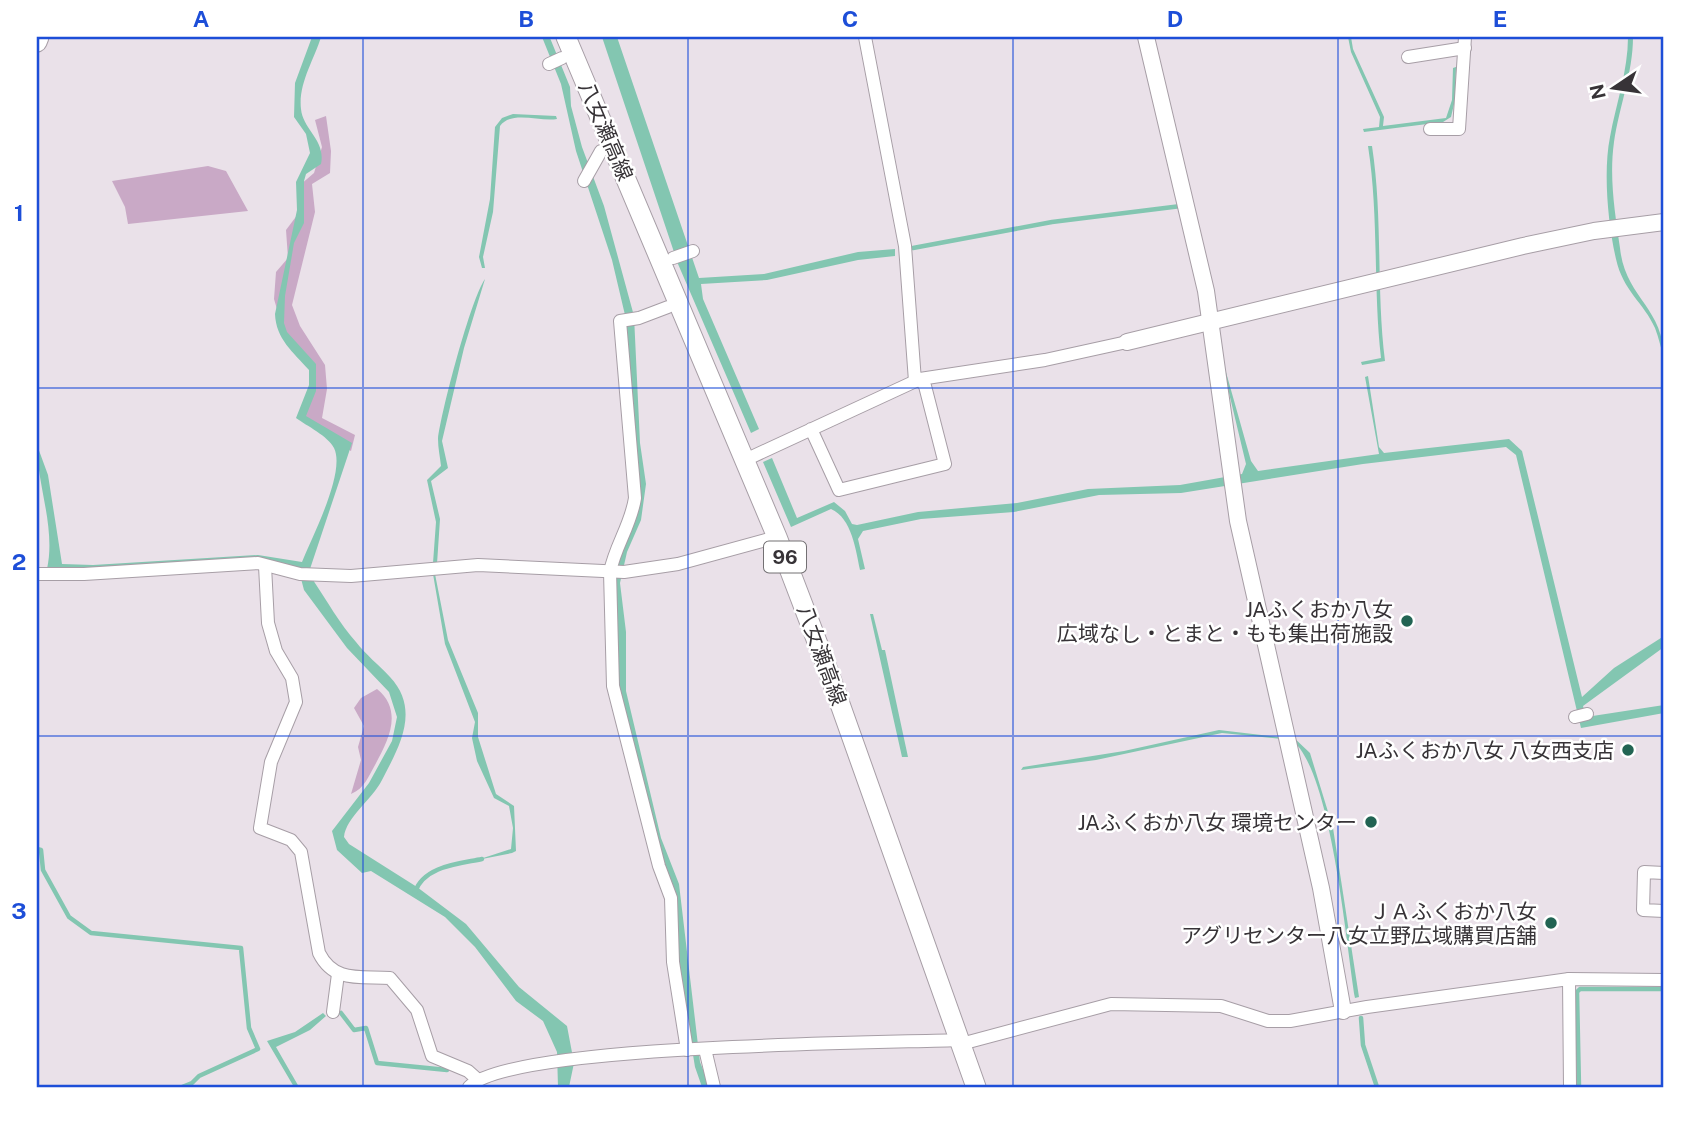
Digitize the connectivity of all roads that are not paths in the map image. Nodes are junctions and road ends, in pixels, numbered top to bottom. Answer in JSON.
{"nodes":[{"id":1,"x":39,"y":37,"type":"edge"},
{"id":2,"x":566,"y":37,"type":"edge"},
{"id":3,"x":865,"y":37,"type":"edge"},
{"id":4,"x":1146,"y":37,"type":"edge"},
{"id":5,"x":37,"y":42,"type":"edge"},
{"id":6,"x":1459,"y":46,"type":"edge"},
{"id":7,"x":1408,"y":57,"type":"dead end"},
{"id":8,"x":562,"y":58,"type":"dead end"},
{"id":9,"x":549,"y":64,"type":"dead end"},
{"id":10,"x":1430,"y":129,"type":"dead end"},
{"id":11,"x":601,"y":151,"type":"dead end"},
{"id":12,"x":587,"y":176,"type":"dead end"},
{"id":13,"x":1664,"y":222,"type":"edge"},
{"id":14,"x":693,"y":251,"type":"dead end"},
{"id":15,"x":673,"y":258,"type":"dead end"},
{"id":16,"x":668,"y":307,"type":"dead end"},
{"id":17,"x":1211,"y":322,"type":"junction"},
{"id":18,"x":1127,"y":342,"type":"joint"},
{"id":19,"x":917,"y":380,"type":"junction"},
{"id":20,"x":811,"y":429,"type":"junction"},
{"id":21,"x":745,"y":460,"type":"junction"},
{"id":22,"x":777,"y":537,"type":"junction"},
{"id":23,"x":265,"y":566,"type":"junction"},
{"id":24,"x":616,"y":572,"type":"junction"},
{"id":25,"x":37,"y":574,"type":"edge"},
{"id":26,"x":1664,"y":873,"type":"edge"},
{"id":27,"x":1664,"y":911,"type":"edge"},
{"id":28,"x":338,"y":974,"type":"junction"},
{"id":29,"x":1569,"y":979,"type":"junction"},
{"id":30,"x":1664,"y":980,"type":"edge"},
{"id":31,"x":333,"y":1012,"type":"dead end"},
{"id":32,"x":1343,"y":1012,"type":"junction"},
{"id":33,"x":961,"y":1042,"type":"junction"},
{"id":34,"x":696,"y":1049,"type":"junction"},
{"id":35,"x":473,"y":1083,"type":"edge"},
{"id":36,"x":714,"y":1087,"type":"edge"},
{"id":37,"x":976,"y":1087,"type":"edge"},
{"id":38,"x":1570,"y":1087,"type":"edge"}],
"edges":[{"from":1,"to":5,"type":"main road"},
{"from":2,"to":21,"type":"main road","name":"八女瀬高線","number":"96"},
{"from":3,"to":19,"type":"street"},
{"from":4,"to":17,"type":"street"},
{"from":6,"to":7,"type":"street"},
{"from":6,"to":10,"type":"street"},
{"from":8,"to":9,"type":"street"},
{"from":11,"to":12,"type":"street"},
{"from":13,"to":17,"type":"street"},
{"from":14,"to":15,"type":"street"},
{"from":16,"to":24,"type":"street"},
{"from":17,"to":18,"type":"street"},
{"from":17,"to":32,"type":"street"},
{"from":18,"to":19,"type":"street"},
{"from":19,"to":20,"type":"street"},
{"from":19,"to":20,"type":"street"},
{"from":20,"to":21,"type":"street"},
{"from":21,"to":22,"type":"main road","name":"八女瀬高線","number":"96"},
{"from":22,"to":24,"type":"street"},
{"from":22,"to":33,"type":"main road","name":"八女瀬高線","number":"96"},
{"from":23,"to":24,"type":"street"},
{"from":23,"to":25,"type":"street"},
{"from":23,"to":28,"type":"street"},
{"from":24,"to":34,"type":"street"},
{"from":26,"to":27,"type":"street"},
{"from":28,"to":31,"type":"street"},
{"from":28,"to":35,"type":"street"},
{"from":29,"to":30,"type":"street"},
{"from":29,"to":32,"type":"street"},
{"from":29,"to":38,"type":"street"},
{"from":32,"to":33,"type":"street"},
{"from":33,"to":34,"type":"street"},
{"from":33,"to":37,"type":"main road","name":"八女瀬高線","number":"96"},
{"from":34,"to":35,"type":"street"},
{"from":34,"to":36,"type":"street"}]}
